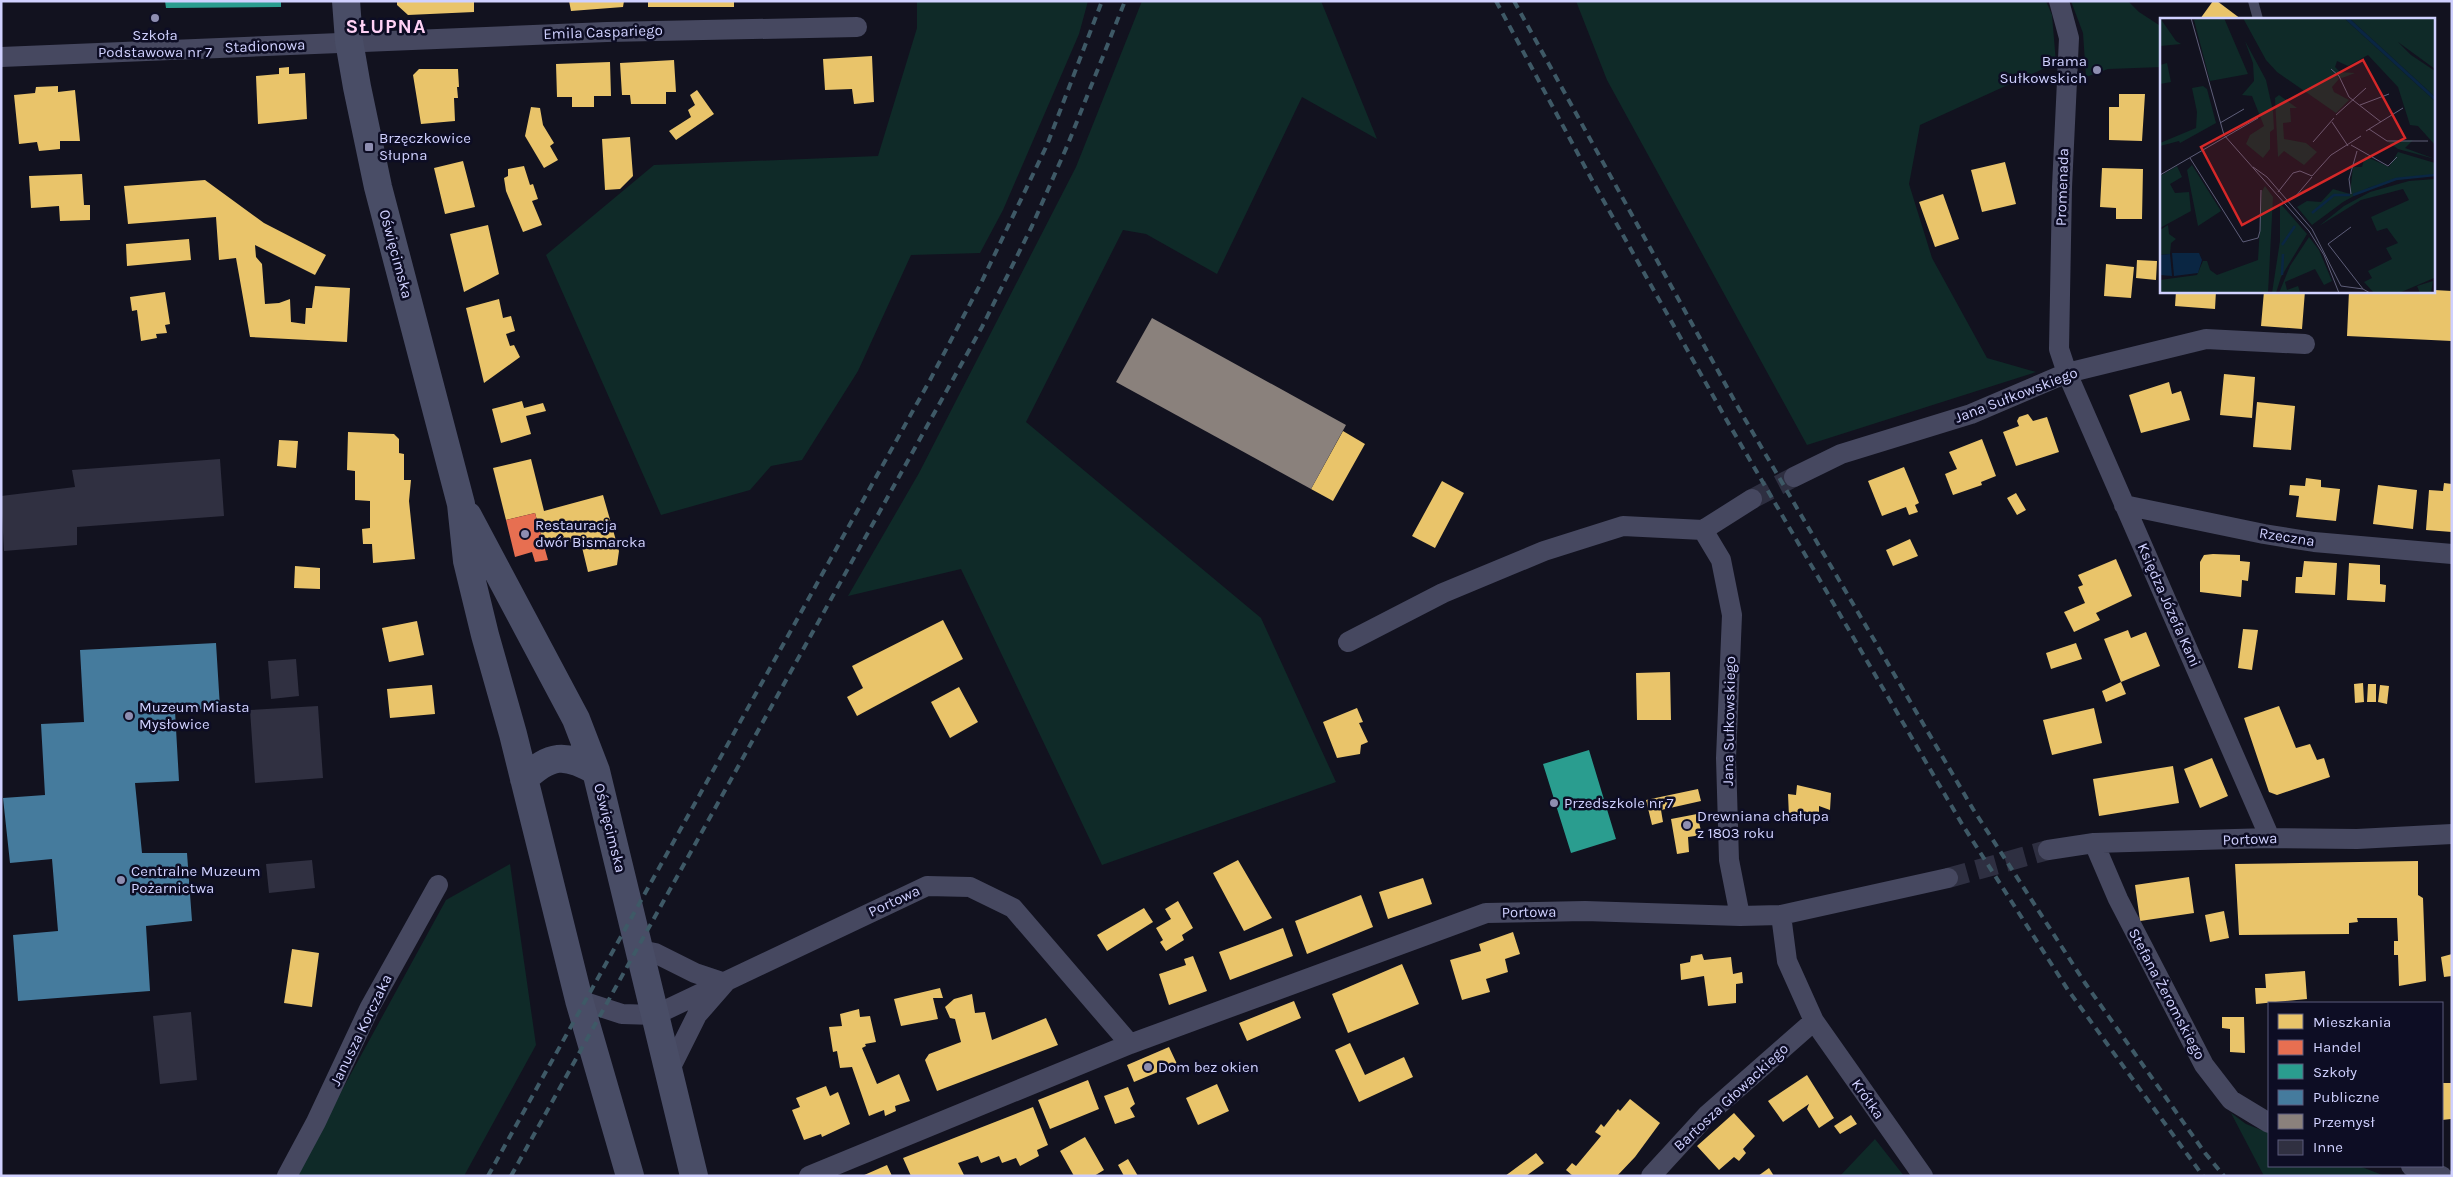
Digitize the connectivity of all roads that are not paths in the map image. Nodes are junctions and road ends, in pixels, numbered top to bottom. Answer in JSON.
{"nodes":[{"id":1,"x":346,"y":1,"type":"edge"},
{"id":2,"x":2058,"y":1,"type":"edge"},
{"id":3,"x":2253,"y":1,"type":"edge"},
{"id":4,"x":2258,"y":18,"type":"edge"},
{"id":5,"x":857,"y":27,"type":"dead end"},
{"id":6,"x":349,"y":41,"type":"junction"},
{"id":7,"x":1,"y":57,"type":"edge"},
{"id":8,"x":2305,"y":344,"type":"dead end"},
{"id":9,"x":2067,"y":373,"type":"junction"},
{"id":10,"x":1794,"y":478,"type":"tunnel mouth"},
{"id":11,"x":1752,"y":499,"type":"tunnel mouth"},
{"id":12,"x":461,"y":504,"type":"junction"},
{"id":13,"x":2124,"y":505,"type":"junction"},
{"id":14,"x":1703,"y":530,"type":"junction"},
{"id":15,"x":2452,"y":554,"type":"edge"},
{"id":16,"x":1348,"y":642,"type":"dead end"},
{"id":17,"x":596,"y":771,"type":"junction"},
{"id":18,"x":524,"y":779,"type":"junction"},
{"id":19,"x":2452,"y":834,"type":"edge"},
{"id":20,"x":2270,"y":838,"type":"junction"},
{"id":21,"x":2094,"y":843,"type":"junction"},
{"id":22,"x":2048,"y":850,"type":"tunnel mouth"},
{"id":23,"x":1948,"y":878,"type":"tunnel mouth"},
{"id":24,"x":438,"y":885,"type":"dead end"},
{"id":25,"x":1781,"y":915,"type":"junction"},
{"id":26,"x":1740,"y":916,"type":"junction"},
{"id":27,"x":640,"y":950,"type":"junction"},
{"id":28,"x":725,"y":983,"type":"junction"},
{"id":29,"x":579,"y":1000,"type":"junction"},
{"id":30,"x":655,"y":1014,"type":"junction"},
{"id":31,"x":1814,"y":1021,"type":"junction"},
{"id":32,"x":1130,"y":1044,"type":"junction"},
{"id":33,"x":668,"y":1074,"type":"junction"},
{"id":34,"x":2268,"y":1122,"type":"edge"},
{"id":35,"x":2414,"y":1167,"type":"edge"},
{"id":36,"x":287,"y":1176,"type":"edge"},
{"id":37,"x":630,"y":1176,"type":"edge"},
{"id":38,"x":694,"y":1176,"type":"edge"},
{"id":39,"x":809,"y":1176,"type":"edge"},
{"id":40,"x":1651,"y":1176,"type":"edge"},
{"id":41,"x":1923,"y":1176,"type":"edge"},
{"id":42,"x":2442,"y":1176,"type":"edge"}],
"edges":[{"from":1,"to":6,"type":"main road","name":"Oświęcimska"},
{"from":2,"to":9,"type":"street","name":"Promenada"},
{"from":3,"to":4,"type":"lane"},
{"from":5,"to":6,"type":"street","name":"Emila Caspariego"},
{"from":6,"to":7,"type":"street","name":"Stadionowa"},
{"from":6,"to":12,"type":"main road","name":"Oświęcimska"},
{"from":8,"to":9,"type":"street","name":"Jana Sułkowskiego"},
{"from":9,"to":10,"type":"street","name":"Jana Sułkowskiego"},
{"from":9,"to":13,"type":"street","name":"Księdza Józefa Kani"},
{"from":11,"to":14,"type":"street"},
{"from":12,"to":17,"type":"main road","name":"Oświęcimska"},
{"from":12,"to":18,"type":"main road","name":"Oświęcimska"},
{"from":13,"to":15,"type":"street","name":"Rzeczna"},
{"from":13,"to":20,"type":"street","name":"Księdza Józefa Kani"},
{"from":14,"to":16,"type":"street"},
{"from":14,"to":26,"type":"street","name":"Jana Sułkowskiego"},
{"from":17,"to":18,"type":"main road"},
{"from":17,"to":27,"type":"main road","name":"Oświęcimska"},
{"from":18,"to":29,"type":"main road","name":"Oświęcimska"},
{"from":19,"to":20,"type":"street","name":"Portowa"},
{"from":20,"to":21,"type":"street","name":"Portowa"},
{"from":21,"to":22,"type":"street","name":"Portowa"},
{"from":21,"to":34,"type":"street","name":"Stefana Żeromskiego"},
{"from":23,"to":25,"type":"street","name":"Portowa"},
{"from":24,"to":36,"type":"street","name":"Janusza Korczaka"},
{"from":25,"to":26,"type":"street","name":"Portowa"},
{"from":25,"to":31,"type":"street","name":"Krótka"},
{"from":26,"to":32,"type":"street","name":"Portowa"},
{"from":27,"to":28,"type":"street"},
{"from":27,"to":30,"type":"main road","name":"Oświęcimska"},
{"from":28,"to":30,"type":"street","name":"Portowa"},
{"from":28,"to":32,"type":"street","name":"Portowa"},
{"from":28,"to":33,"type":"street","name":"Portowa"},
{"from":29,"to":30,"type":"street"},
{"from":29,"to":37,"type":"main road","name":"Oświęcimska"},
{"from":30,"to":33,"type":"main road","name":"Oświęcimska"},
{"from":31,"to":40,"type":"street","name":"Bartosza Głowackiego"},
{"from":31,"to":41,"type":"street","name":"Krótka"},
{"from":32,"to":39,"type":"street","name":"Portowa"},
{"from":33,"to":38,"type":"main road","name":"Oświęcimska"},
{"from":35,"to":42,"type":"street"}]}
